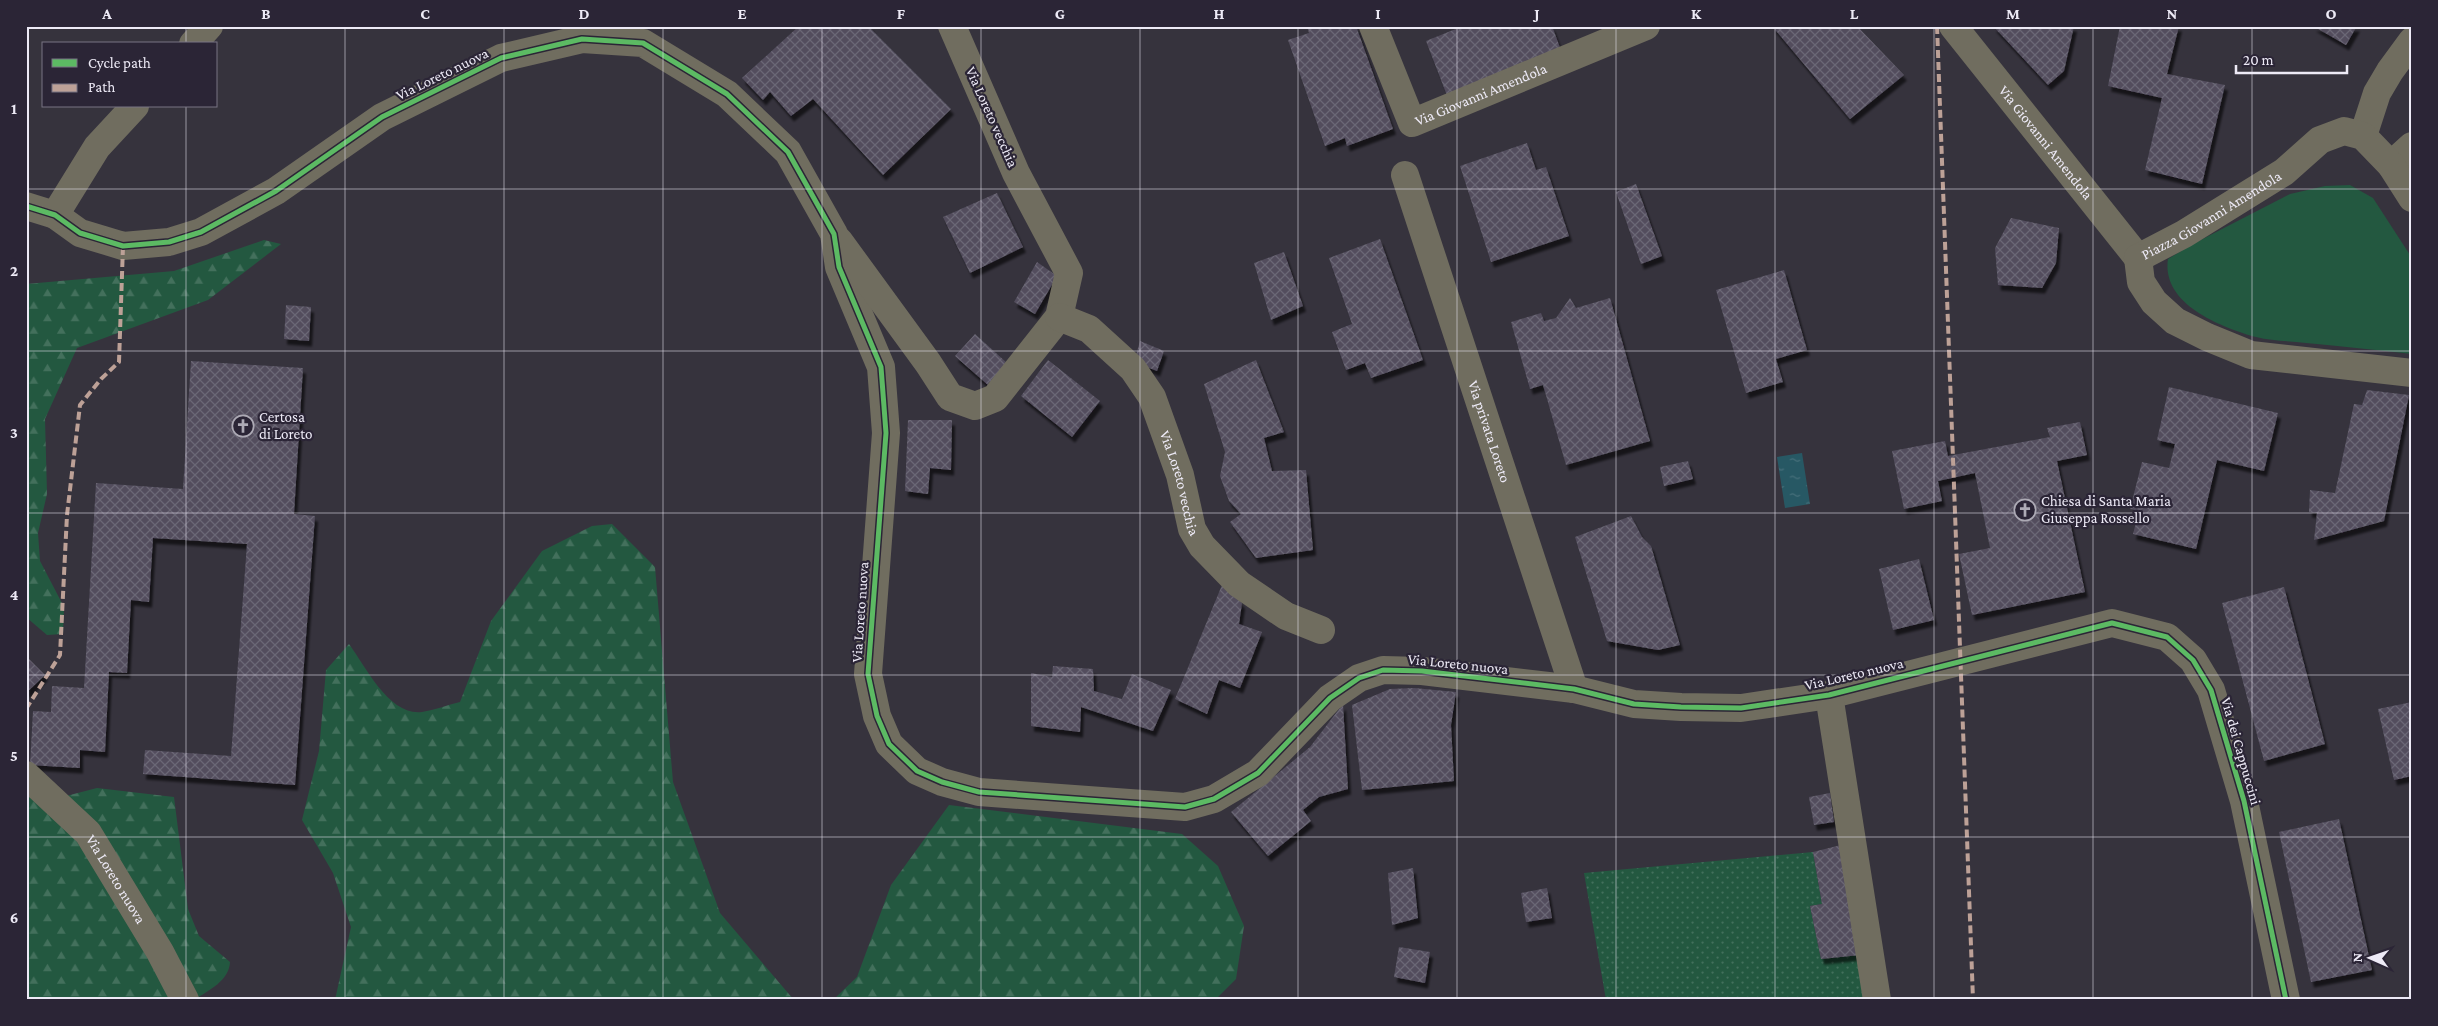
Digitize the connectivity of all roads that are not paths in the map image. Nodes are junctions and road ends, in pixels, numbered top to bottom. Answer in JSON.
{"nodes":[{"id":1,"x":209,"y":26,"type":"edge"},
{"id":2,"x":952,"y":26,"type":"edge"},
{"id":3,"x":1374,"y":26,"type":"edge"},
{"id":4,"x":1646,"y":26,"type":"edge"},
{"id":5,"x":1952,"y":26,"type":"edge"},
{"id":6,"x":2412,"y":41,"type":"edge"},
{"id":7,"x":195,"y":42,"type":"edge"},
{"id":8,"x":133,"y":108,"type":"edge"},
{"id":9,"x":2363,"y":136,"type":"junction"},
{"id":10,"x":2412,"y":146,"type":"edge"},
{"id":11,"x":2391,"y":165,"type":"junction"},
{"id":12,"x":1405,"y":175,"type":"dead end"},
{"id":13,"x":2412,"y":198,"type":"edge"},
{"id":14,"x":26,"y":206,"type":"edge"},
{"id":15,"x":54,"y":215,"type":"junction"},
{"id":16,"x":26,"y":228,"type":"edge"},
{"id":17,"x":834,"y":234,"type":"junction"},
{"id":18,"x":2138,"y":258,"type":"junction"},
{"id":19,"x":1059,"y":317,"type":"junction"},
{"id":20,"x":2412,"y":373,"type":"edge"},
{"id":21,"x":2112,"y":623,"type":"joint"},
{"id":22,"x":1321,"y":630,"type":"dead end"},
{"id":23,"x":1574,"y":690,"type":"junction"},
{"id":24,"x":1829,"y":695,"type":"junction"},
{"id":25,"x":26,"y":775,"type":"edge"},
{"id":26,"x":185,"y":1000,"type":"edge"},
{"id":27,"x":1877,"y":1000,"type":"edge"},
{"id":28,"x":2286,"y":1000,"type":"edge"}],
"edges":[{"from":1,"to":7,"type":"street"},
{"from":2,"to":19,"type":"street","name":"Via Loreto vecchia"},
{"from":3,"to":4,"type":"street","name":"Via Giovanni Amendola"},
{"from":5,"to":18,"type":"street","name":"Via Giovanni Amendola"},
{"from":6,"to":9,"type":"street"},
{"from":8,"to":15,"type":"street"},
{"from":9,"to":11,"type":"street"},
{"from":9,"to":18,"type":"street","name":"Piazza Giovanni Amendola"},
{"from":10,"to":11,"type":"street"},
{"from":11,"to":13,"type":"street"},
{"from":12,"to":23,"type":"street","name":"Via privata Loreto"},
{"from":14,"to":15,"type":"street","name":"Via Loreto nuova"},
{"from":15,"to":16,"type":"street"},
{"from":15,"to":17,"type":"street","name":"Via Loreto nuova"},
{"from":17,"to":19,"type":"street","name":"Via Loreto vecchia"},
{"from":17,"to":23,"type":"street","name":"Via Loreto nuova"},
{"from":18,"to":20,"type":"street","name":"Piazza Giovanni Amendola"},
{"from":19,"to":22,"type":"street","name":"Via Loreto vecchia"},
{"from":21,"to":24,"type":"street","name":"Via Loreto nuova"},
{"from":21,"to":28,"type":"street","name":"Via dei Cappuccini"},
{"from":23,"to":24,"type":"street","name":"Via Loreto nuova"},
{"from":24,"to":27,"type":"street"},
{"from":25,"to":26,"type":"street","name":"Via Loreto nuova"}]}
